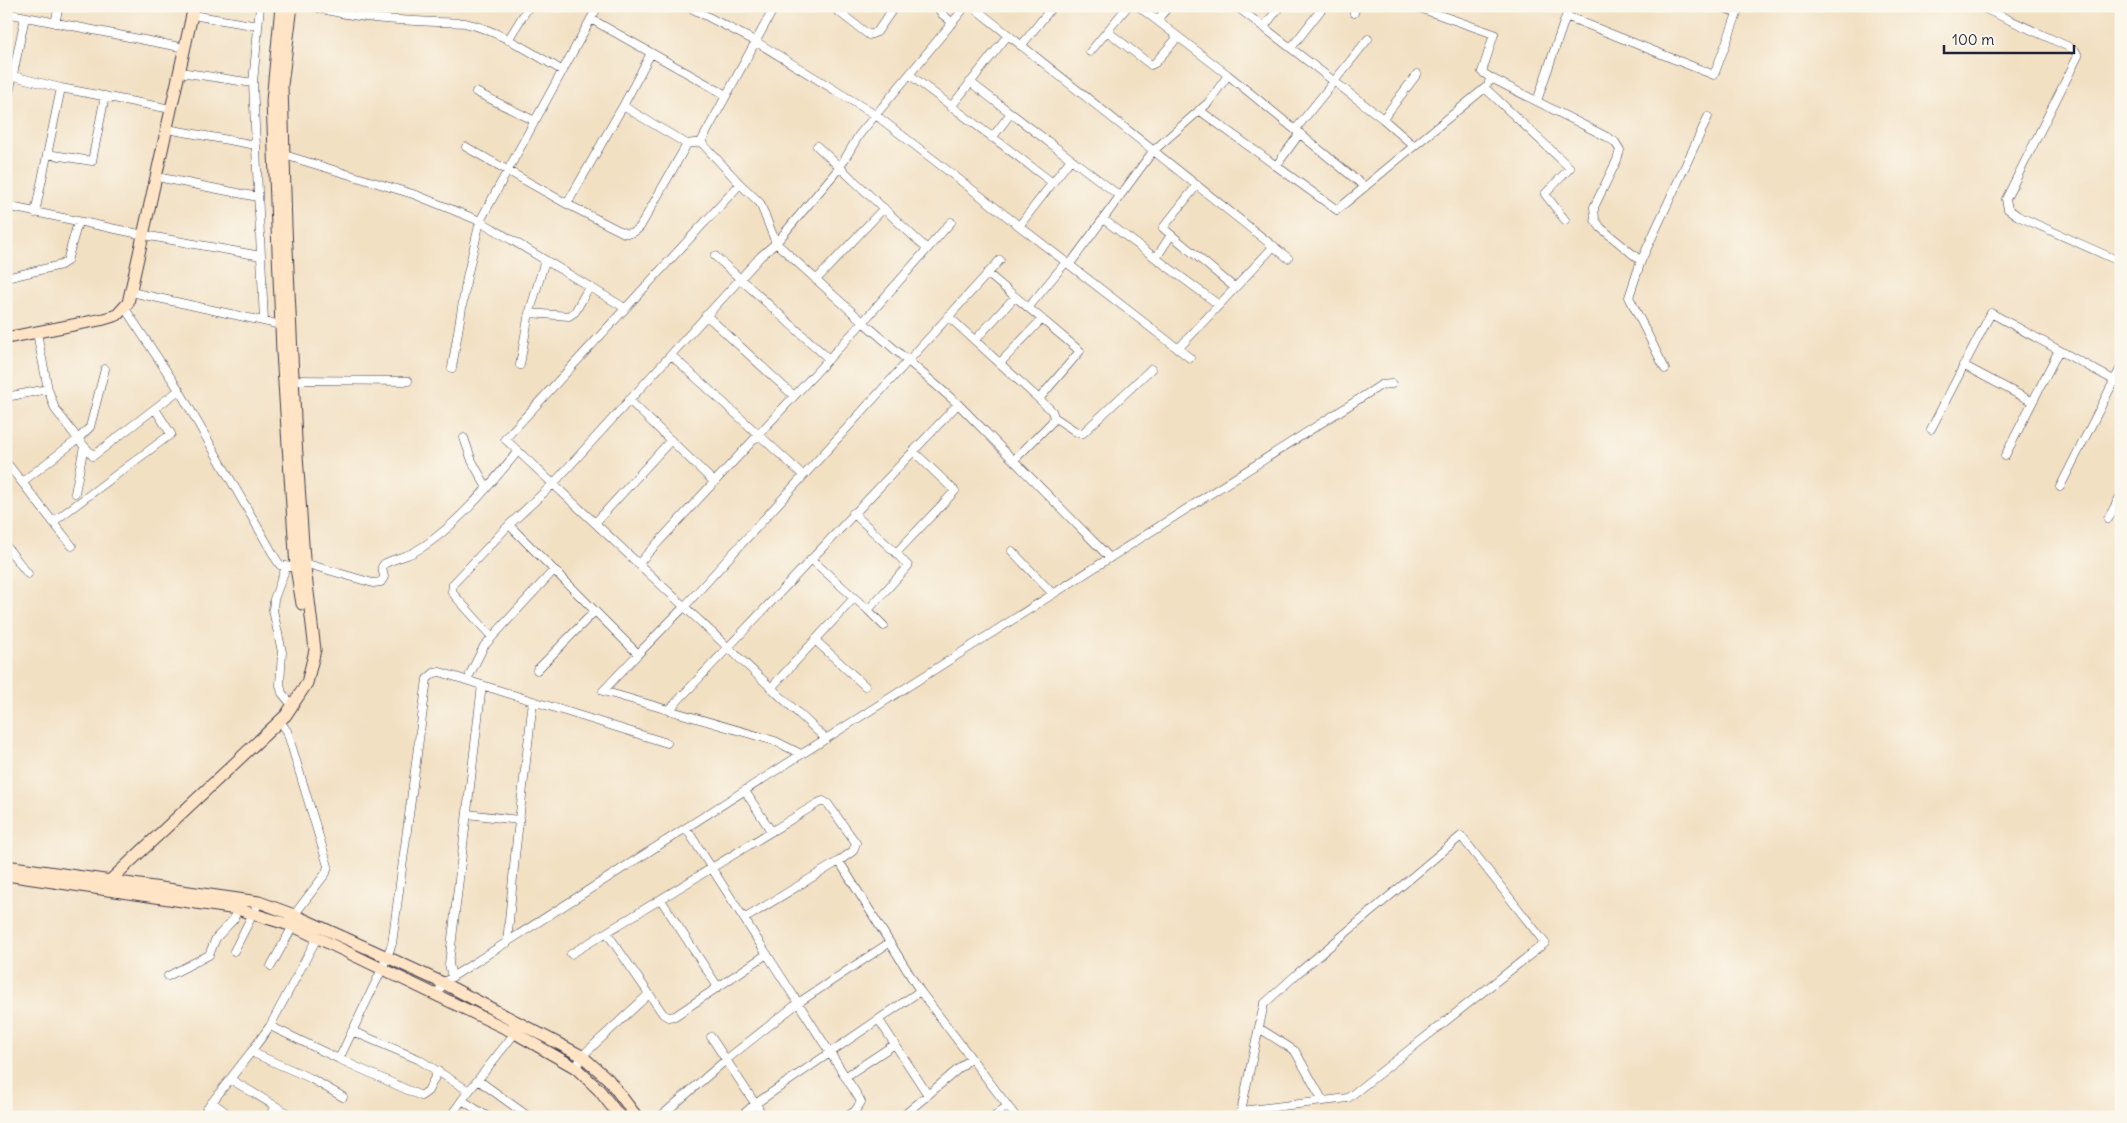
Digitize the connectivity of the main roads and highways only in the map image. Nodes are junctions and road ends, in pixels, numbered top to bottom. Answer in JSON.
{"nodes":[{"id":1,"x":281,"y":6,"type":"edge"},
{"id":2,"x":292,"y":6,"type":"edge"},
{"id":3,"x":193,"y":10,"type":"edge"},
{"id":4,"x":279,"y":154,"type":"junction"},
{"id":5,"x":6,"y":338,"type":"edge"},
{"id":6,"x":295,"y":566,"type":"junction"},
{"id":7,"x":6,"y":866,"type":"edge"},
{"id":8,"x":6,"y":875,"type":"edge"},
{"id":9,"x":109,"y":880,"type":"junction"},
{"id":10,"x":101,"y":888,"type":"junction"},
{"id":11,"x":293,"y":921,"type":"junction"},
{"id":12,"x":620,"y":1117,"type":"edge"},
{"id":13,"x":637,"y":1117,"type":"edge"}],
"edges":[{"from":1,"to":4,"type":"main road"},
{"from":2,"to":4,"type":"main road"},
{"from":3,"to":5,"type":"main road"},
{"from":4,"to":6,"type":"main road"},
{"from":4,"to":6,"type":"main road"},
{"from":6,"to":9,"type":"main road"},
{"from":7,"to":9,"type":"main road"},
{"from":8,"to":10,"type":"main road"},
{"from":9,"to":10,"type":"main road"},
{"from":9,"to":11,"type":"main road"},
{"from":10,"to":11,"type":"main road"},
{"from":11,"to":12,"type":"main road"},
{"from":11,"to":13,"type":"main road"}]}
